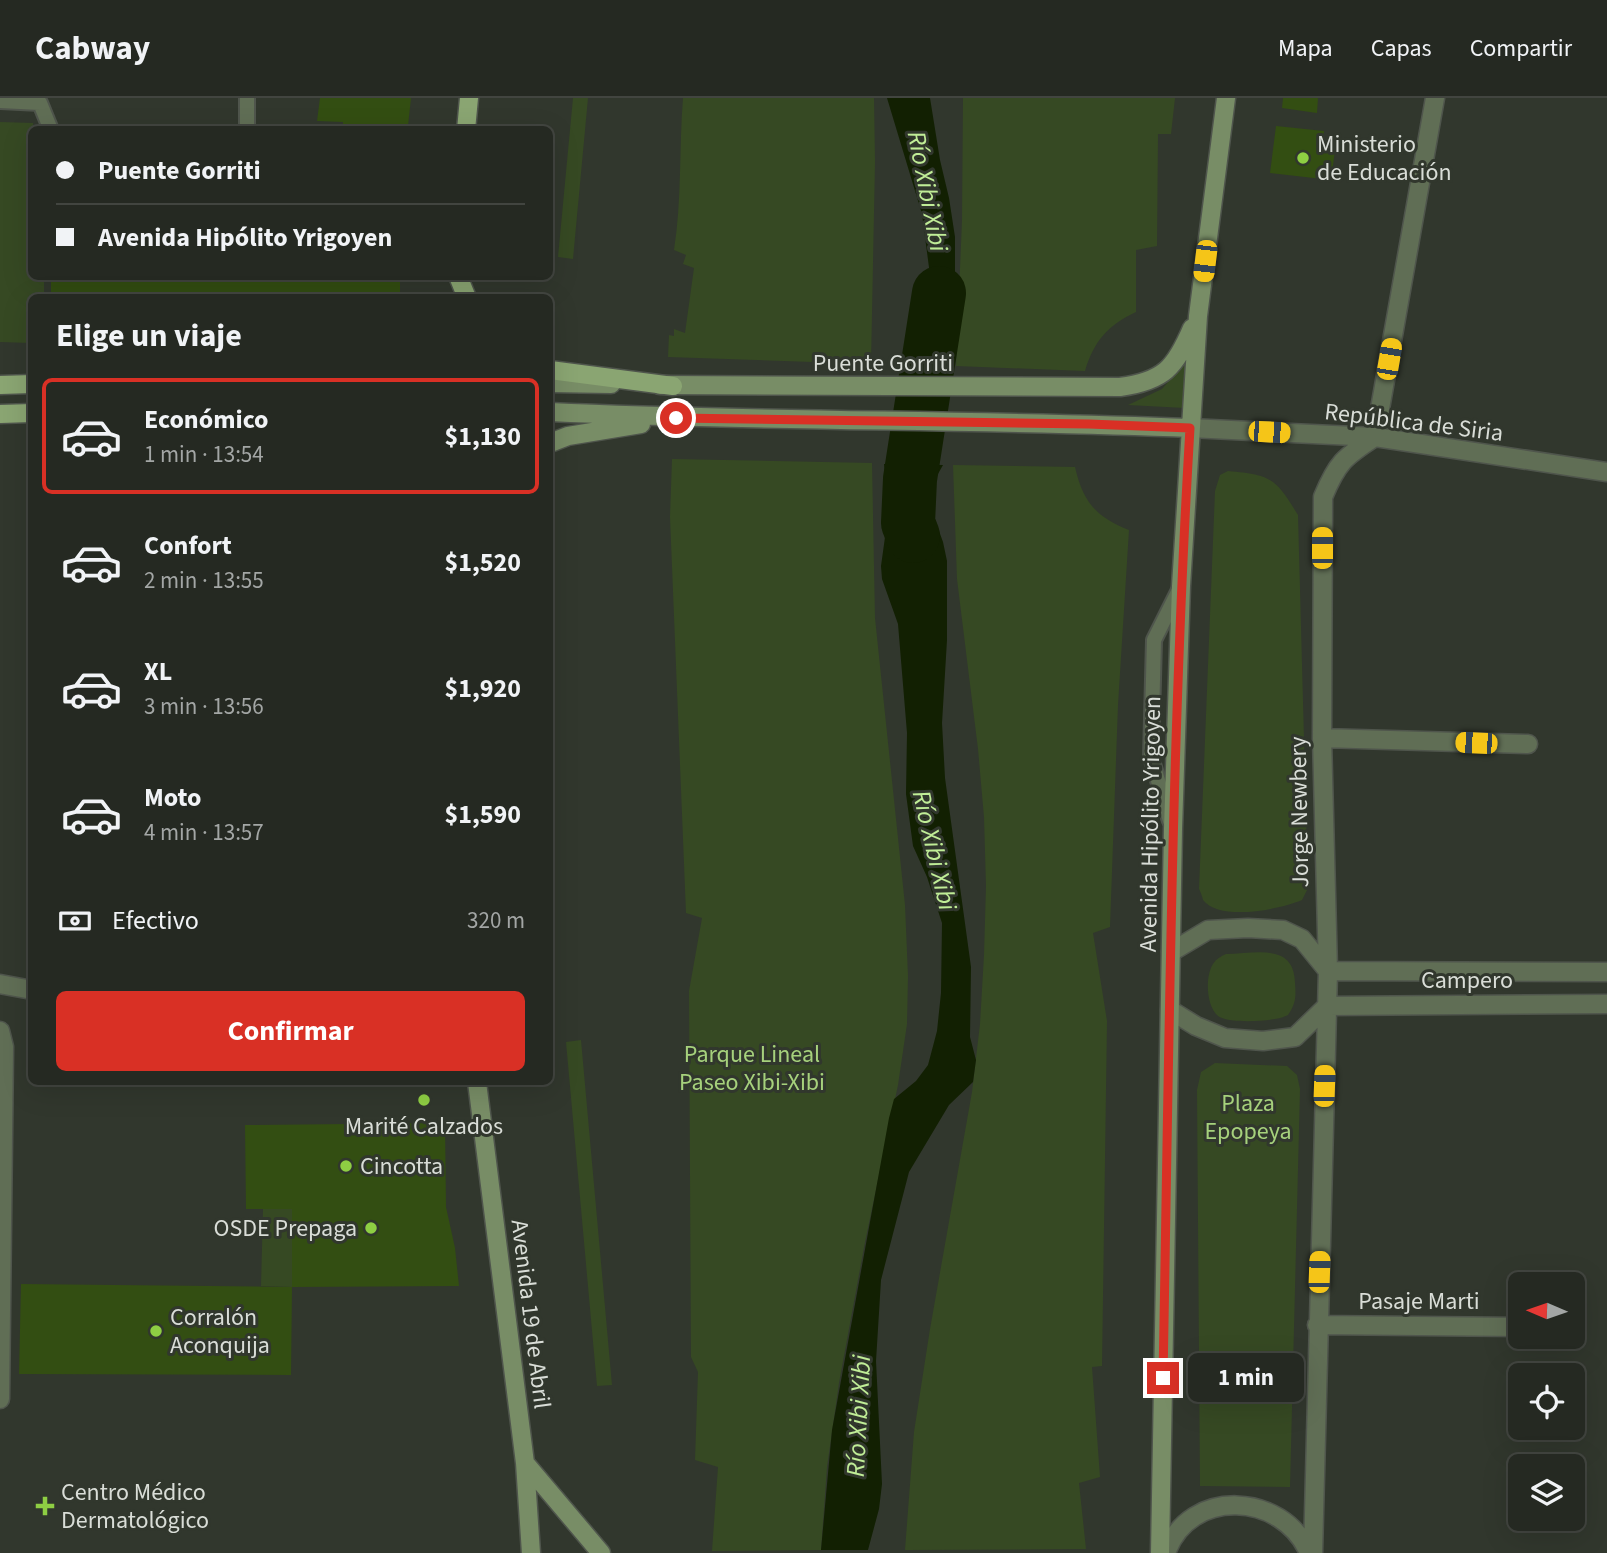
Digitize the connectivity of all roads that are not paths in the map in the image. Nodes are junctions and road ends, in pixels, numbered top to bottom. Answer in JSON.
{"nodes":[{"id":1,"x":247,"y":98,"type":"edge"},
{"id":2,"x":469,"y":98,"type":"edge"},
{"id":3,"x":1226,"y":98,"type":"edge"},
{"id":4,"x":1435,"y":98,"type":"edge"},
{"id":5,"x":0,"y":102,"type":"edge"},
{"id":6,"x":49,"y":126,"type":"edge"},
{"id":7,"x":247,"y":126,"type":"edge"},
{"id":8,"x":466,"y":126,"type":"edge"},
{"id":9,"x":1198,"y":316,"type":"junction"},
{"id":10,"x":553,"y":370,"type":"edge"},
{"id":11,"x":553,"y":383,"type":"edge"},
{"id":12,"x":28,"y":384,"type":"edge"},
{"id":13,"x":0,"y":385,"type":"edge"},
{"id":14,"x":673,"y":386,"type":"junction"},
{"id":15,"x":553,"y":412,"type":"edge"},
{"id":16,"x":28,"y":413,"type":"edge"},
{"id":17,"x":0,"y":414,"type":"edge"},
{"id":18,"x":676,"y":418,"type":"junction"},
{"id":19,"x":1190,"y":428,"type":"junction"},
{"id":20,"x":1375,"y":437,"type":"junction"},
{"id":21,"x":553,"y":442,"type":"edge"},
{"id":22,"x":1607,"y":472,"type":"edge"},
{"id":23,"x":1181,"y":586,"type":"junction"},
{"id":24,"x":1322,"y":738,"type":"junction"},
{"id":25,"x":1528,"y":744,"type":"dead end"},
{"id":26,"x":1173,"y":829,"type":"junction"},
{"id":27,"x":1171,"y":952,"type":"junction"},
{"id":28,"x":1328,"y":971,"type":"junction"},
{"id":29,"x":1607,"y":972,"type":"edge"},
{"id":30,"x":0,"y":984,"type":"edge"},
{"id":31,"x":28,"y":989,"type":"edge"},
{"id":32,"x":1607,"y":1004,"type":"edge"},
{"id":33,"x":1327,"y":1006,"type":"junction"},
{"id":34,"x":1170,"y":1010,"type":"junction"},
{"id":35,"x":0,"y":1031,"type":"edge"},
{"id":36,"x":477,"y":1085,"type":"edge"},
{"id":37,"x":1317,"y":1325,"type":"junction"},
{"id":38,"x":1508,"y":1326,"type":"edge"},
{"id":39,"x":0,"y":1399,"type":"edge"},
{"id":40,"x":525,"y":1463,"type":"junction"},
{"id":41,"x":531,"y":1553,"type":"edge"},
{"id":42,"x":601,"y":1553,"type":"edge"},
{"id":43,"x":1160,"y":1553,"type":"edge"},
{"id":44,"x":1167,"y":1553,"type":"edge"},
{"id":45,"x":1311,"y":1553,"type":"edge"}],
"edges":[{"from":1,"to":7,"type":"lane"},
{"from":2,"to":8,"type":"main road"},
{"from":3,"to":9,"type":"main road","name":"Avenida Hipólito Yrigoyen"},
{"from":4,"to":20,"type":"street"},
{"from":5,"to":6,"type":"lane"},
{"from":9,"to":14,"type":"main road","name":"Puente Gorriti"},
{"from":9,"to":19,"type":"main road","name":"Avenida Hipólito Yrigoyen"},
{"from":10,"to":14,"type":"main road"},
{"from":11,"to":14,"type":"main road","name":"Puente Gorriti"},
{"from":12,"to":13,"type":"main road"},
{"from":15,"to":18,"type":"main road"},
{"from":16,"to":17,"type":"main road"},
{"from":18,"to":19,"type":"main road","name":"República de Siria"},
{"from":18,"to":21,"type":"main road"},
{"from":19,"to":20,"type":"street","name":"República de Siria"},
{"from":19,"to":23,"type":"main road","name":"Avenida Hipólito Yrigoyen"},
{"from":20,"to":22,"type":"street","name":"República de Siria"},
{"from":20,"to":24,"type":"street","name":"Jorge Newbery"},
{"from":23,"to":26,"type":"main road","name":"Avenida Hipólito Yrigoyen"},
{"from":23,"to":26,"type":"lane"},
{"from":24,"to":25,"type":"street"},
{"from":24,"to":28,"type":"street","name":"Jorge Newbery"},
{"from":26,"to":27,"type":"main road","name":"Avenida Hipólito Yrigoyen"},
{"from":27,"to":28,"type":"street"},
{"from":27,"to":34,"type":"main road","name":"Avenida Hipólito Yrigoyen"},
{"from":28,"to":29,"type":"street","name":"Campero"},
{"from":28,"to":33,"type":"street","name":"Jorge Newbery"},
{"from":30,"to":31,"type":"street"},
{"from":32,"to":33,"type":"street","name":"Campero"},
{"from":33,"to":34,"type":"street"},
{"from":33,"to":37,"type":"street","name":"Jorge Newbery"},
{"from":34,"to":43,"type":"main road","name":"Avenida Hipólito Yrigoyen"},
{"from":35,"to":39,"type":"street"},
{"from":36,"to":40,"type":"main road","name":"Avenida 19 de Abril"},
{"from":37,"to":38,"type":"street","name":"Pasaje Marti"},
{"from":37,"to":45,"type":"street","name":"Jorge Newbery"},
{"from":40,"to":41,"type":"main road","name":"Avenida 19 de Abril"},
{"from":40,"to":42,"type":"main road"},
{"from":44,"to":45,"type":"street"}]}
